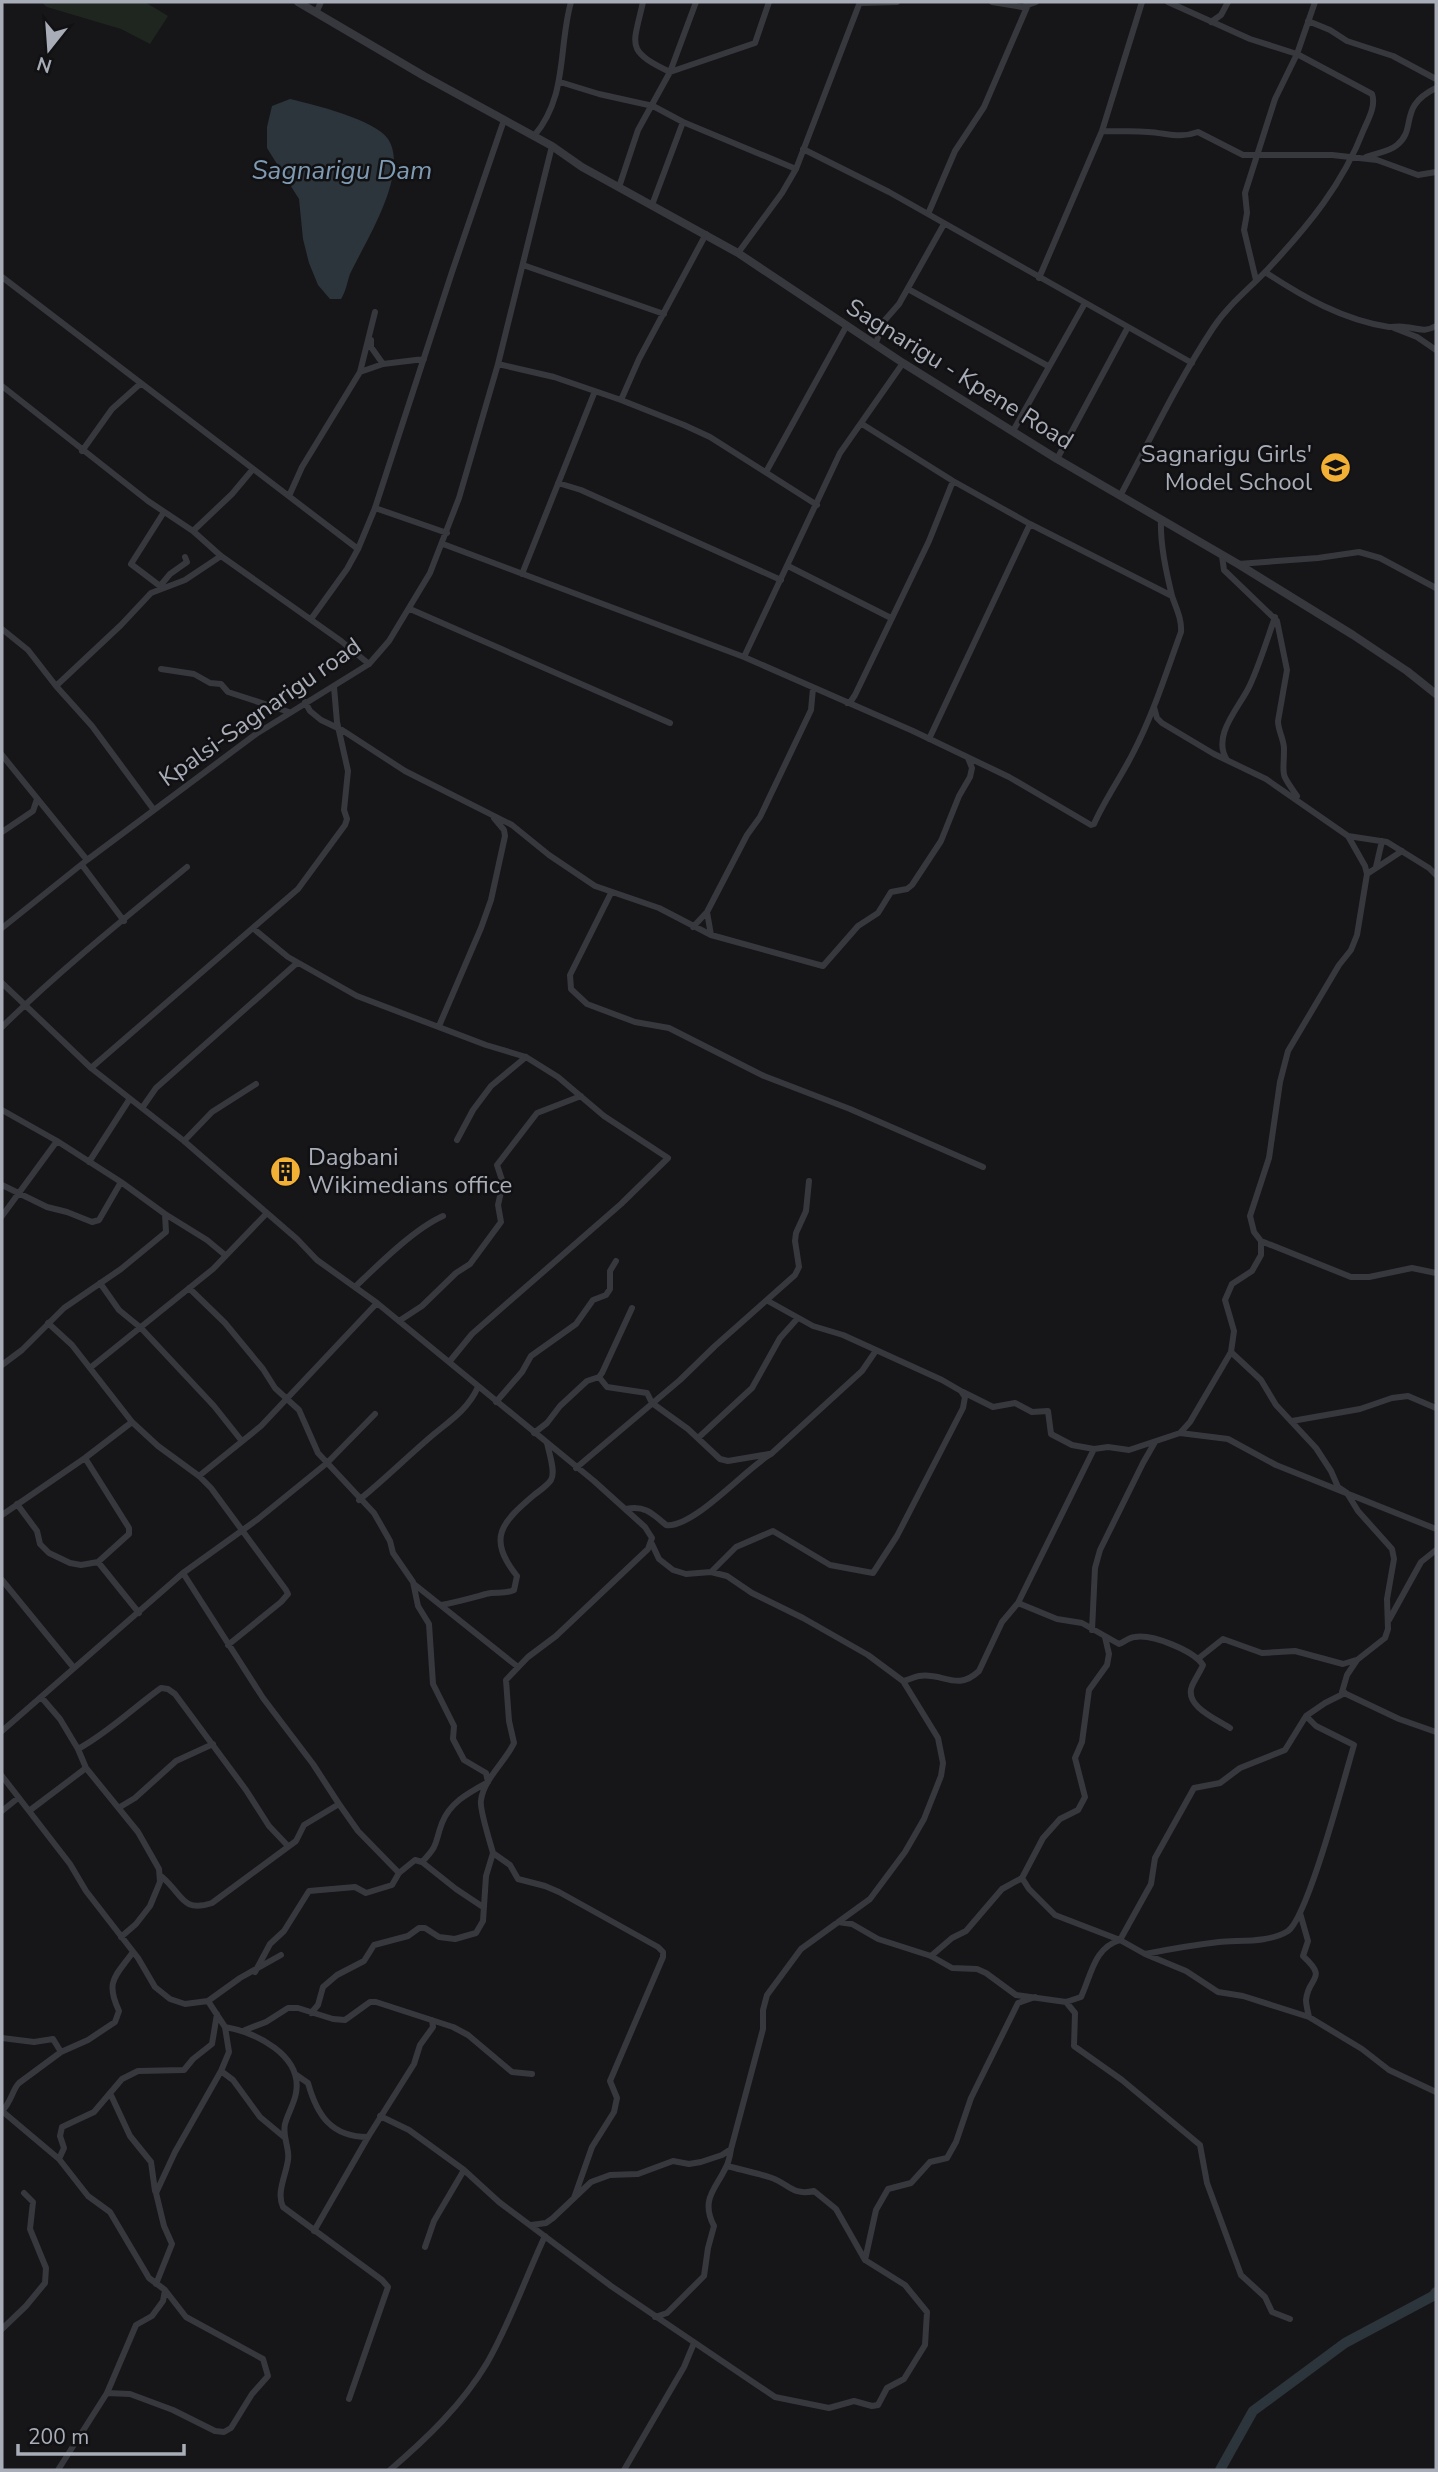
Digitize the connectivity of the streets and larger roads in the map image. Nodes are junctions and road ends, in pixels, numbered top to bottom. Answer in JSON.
{"nodes":[{"id":1,"x":298,"y":2,"type":"edge"},
{"id":2,"x":321,"y":2,"type":"edge"},
{"id":3,"x":571,"y":2,"type":"edge"},
{"id":4,"x":643,"y":2,"type":"edge"},
{"id":5,"x":696,"y":2,"type":"edge"},
{"id":6,"x":769,"y":2,"type":"edge"},
{"id":7,"x":860,"y":2,"type":"edge"},
{"id":8,"x":898,"y":2,"type":"edge"},
{"id":9,"x":992,"y":2,"type":"edge"},
{"id":10,"x":1036,"y":2,"type":"edge"},
{"id":11,"x":1142,"y":2,"type":"edge"},
{"id":12,"x":1168,"y":2,"type":"edge"},
{"id":13,"x":1228,"y":2,"type":"edge"},
{"id":14,"x":1315,"y":2,"type":"edge"},
{"id":15,"x":1027,"y":7,"type":"junction"},
{"id":16,"x":316,"y":13,"type":"junction"},
{"id":17,"x":1308,"y":21,"type":"junction"},
{"id":18,"x":1211,"y":22,"type":"junction"},
{"id":19,"x":1297,"y":54,"type":"junction"},
{"id":20,"x":670,"y":72,"type":"junction"},
{"id":21,"x":1436,"y":79,"type":"edge"},
{"id":22,"x":560,"y":82,"type":"junction"},
{"id":23,"x":1436,"y":88,"type":"edge"},
{"id":24,"x":653,"y":106,"type":"junction"},
{"id":25,"x":504,"y":120,"type":"junction"},
{"id":26,"x":683,"y":122,"type":"junction"},
{"id":27,"x":1102,"y":131,"type":"junction"},
{"id":28,"x":534,"y":136,"type":"junction"},
{"id":29,"x":552,"y":146,"type":"junction"},
{"id":30,"x":803,"y":149,"type":"junction"},
{"id":31,"x":1256,"y":155,"type":"junction"},
{"id":32,"x":1352,"y":158,"type":"junction"},
{"id":33,"x":1363,"y":158,"type":"junction"},
{"id":34,"x":796,"y":169,"type":"junction"},
{"id":35,"x":1436,"y":172,"type":"edge"},
{"id":36,"x":619,"y":187,"type":"junction"},
{"id":37,"x":652,"y":205,"type":"junction"},
{"id":38,"x":928,"y":214,"type":"junction"},
{"id":39,"x":944,"y":224,"type":"junction"},
{"id":40,"x":706,"y":234,"type":"junction"},
{"id":41,"x":738,"y":253,"type":"junction"},
{"id":42,"x":523,"y":265,"type":"junction"},
{"id":43,"x":1265,"y":272,"type":"junction"},
{"id":44,"x":2,"y":277,"type":"edge"},
{"id":45,"x":1040,"y":278,"type":"junction"},
{"id":46,"x":1256,"y":280,"type":"junction"},
{"id":47,"x":908,"y":289,"type":"junction"},
{"id":48,"x":1085,"y":303,"type":"junction"},
{"id":49,"x":375,"y":312,"type":"dead end"},
{"id":50,"x":664,"y":314,"type":"junction"},
{"id":51,"x":846,"y":325,"type":"junction"},
{"id":52,"x":1436,"y":326,"type":"edge"},
{"id":53,"x":1128,"y":327,"type":"junction"},
{"id":54,"x":1392,"y":327,"type":"junction"},
{"id":55,"x":370,"y":334,"type":"junction"},
{"id":56,"x":875,"y":345,"type":"junction"},
{"id":57,"x":1436,"y":350,"type":"edge"},
{"id":58,"x":424,"y":359,"type":"junction"},
{"id":59,"x":903,"y":363,"type":"junction"},
{"id":60,"x":1192,"y":363,"type":"junction"},
{"id":61,"x":383,"y":364,"type":"junction"},
{"id":62,"x":498,"y":364,"type":"junction"},
{"id":63,"x":1048,"y":366,"type":"junction"},
{"id":64,"x":360,"y":372,"type":"junction"},
{"id":65,"x":140,"y":384,"type":"junction"},
{"id":66,"x":2,"y":386,"type":"edge"},
{"id":67,"x":595,"y":391,"type":"junction"},
{"id":68,"x":8,"y":392,"type":"junction"},
{"id":69,"x":2,"y":398,"type":"edge"},
{"id":70,"x":621,"y":400,"type":"junction"},
{"id":71,"x":862,"y":424,"type":"junction"},
{"id":72,"x":1013,"y":431,"type":"junction"},
{"id":73,"x":82,"y":451,"type":"junction"},
{"id":74,"x":1057,"y":458,"type":"junction"},
{"id":75,"x":253,"y":469,"type":"junction"},
{"id":76,"x":766,"y":472,"type":"junction"},
{"id":77,"x":953,"y":481,"type":"junction"},
{"id":78,"x":558,"y":483,"type":"junction"},
{"id":79,"x":289,"y":496,"type":"junction"},
{"id":80,"x":1120,"y":496,"type":"junction"},
{"id":81,"x":817,"y":505,"type":"junction"},
{"id":82,"x":375,"y":508,"type":"junction"},
{"id":83,"x":164,"y":512,"type":"junction"},
{"id":84,"x":1161,"y":519,"type":"junction"},
{"id":85,"x":1030,"y":524,"type":"junction"},
{"id":86,"x":193,"y":531,"type":"junction"},
{"id":87,"x":447,"y":533,"type":"junction"},
{"id":88,"x":443,"y":544,"type":"junction"},
{"id":89,"x":358,"y":549,"type":"junction"},
{"id":90,"x":220,"y":555,"type":"junction"},
{"id":91,"x":1222,"y":556,"type":"junction"},
{"id":92,"x":185,"y":557,"type":"dead end"},
{"id":93,"x":1238,"y":564,"type":"junction"},
{"id":94,"x":788,"y":566,"type":"junction"},
{"id":95,"x":522,"y":574,"type":"junction"},
{"id":96,"x":781,"y":580,"type":"junction"},
{"id":97,"x":1436,"y":589,"type":"edge"},
{"id":98,"x":1172,"y":596,"type":"junction"},
{"id":99,"x":410,"y":609,"type":"junction"},
{"id":100,"x":1275,"y":617,"type":"junction"},
{"id":101,"x":891,"y":618,"type":"junction"},
{"id":102,"x":311,"y":619,"type":"junction"},
{"id":103,"x":2,"y":629,"type":"edge"},
{"id":104,"x":744,"y":657,"type":"junction"},
{"id":105,"x":369,"y":664,"type":"junction"},
{"id":106,"x":161,"y":669,"type":"dead end"},
{"id":107,"x":56,"y":686,"type":"junction"},
{"id":108,"x":334,"y":687,"type":"junction"},
{"id":109,"x":813,"y":688,"type":"junction"},
{"id":110,"x":1436,"y":694,"type":"edge"},
{"id":111,"x":305,"y":702,"type":"junction"},
{"id":112,"x":847,"y":703,"type":"junction"},
{"id":113,"x":1154,"y":707,"type":"junction"},
{"id":114,"x":289,"y":712,"type":"junction"},
{"id":115,"x":670,"y":723,"type":"dead end"},
{"id":116,"x":338,"y":727,"type":"junction"},
{"id":117,"x":929,"y":739,"type":"junction"},
{"id":118,"x":2,"y":755,"type":"edge"},
{"id":119,"x":968,"y":758,"type":"junction"},
{"id":120,"x":1227,"y":760,"type":"junction"},
{"id":121,"x":37,"y":799,"type":"junction"},
{"id":122,"x":1300,"y":801,"type":"junction"},
{"id":123,"x":154,"y":810,"type":"junction"},
{"id":124,"x":33,"y":811,"type":"junction"},
{"id":125,"x":45,"y":811,"type":"junction"},
{"id":126,"x":491,"y":813,"type":"junction"},
{"id":127,"x":2,"y":832,"type":"edge"},
{"id":128,"x":1348,"y":836,"type":"junction"},
{"id":129,"x":1382,"y":841,"type":"junction"},
{"id":130,"x":1402,"y":851,"type":"junction"},
{"id":131,"x":85,"y":862,"type":"junction"},
{"id":132,"x":187,"y":867,"type":"dead end"},
{"id":133,"x":1376,"y":867,"type":"junction"},
{"id":134,"x":1367,"y":874,"type":"junction"},
{"id":135,"x":1436,"y":875,"type":"edge"},
{"id":136,"x":611,"y":893,"type":"junction"},
{"id":137,"x":706,"y":912,"type":"junction"},
{"id":138,"x":124,"y":921,"type":"junction"},
{"id":139,"x":693,"y":927,"type":"junction"},
{"id":140,"x":2,"y":928,"type":"edge"},
{"id":141,"x":254,"y":929,"type":"junction"},
{"id":142,"x":711,"y":935,"type":"junction"},
{"id":143,"x":297,"y":963,"type":"junction"},
{"id":144,"x":2,"y":983,"type":"edge"},
{"id":145,"x":25,"y":1004,"type":"junction"},
{"id":146,"x":439,"y":1026,"type":"junction"},
{"id":147,"x":2,"y":1027,"type":"edge"},
{"id":148,"x":526,"y":1057,"type":"junction"},
{"id":149,"x":91,"y":1068,"type":"junction"},
{"id":150,"x":256,"y":1084,"type":"dead end"},
{"id":151,"x":581,"y":1096,"type":"junction"},
{"id":152,"x":130,"y":1100,"type":"junction"},
{"id":153,"x":142,"y":1108,"type":"junction"},
{"id":154,"x":2,"y":1110,"type":"edge"},
{"id":155,"x":457,"y":1140,"type":"dead end"},
{"id":156,"x":57,"y":1141,"type":"junction"},
{"id":157,"x":184,"y":1141,"type":"junction"},
{"id":158,"x":89,"y":1162,"type":"junction"},
{"id":159,"x":983,"y":1167,"type":"dead end"},
{"id":160,"x":809,"y":1181,"type":"dead end"},
{"id":161,"x":121,"y":1182,"type":"junction"},
{"id":162,"x":2,"y":1185,"type":"edge"},
{"id":163,"x":19,"y":1192,"type":"junction"},
{"id":164,"x":165,"y":1214,"type":"junction"},
{"id":165,"x":266,"y":1214,"type":"junction"},
{"id":166,"x":2,"y":1216,"type":"edge"},
{"id":167,"x":443,"y":1216,"type":"dead end"},
{"id":168,"x":1261,"y":1241,"type":"junction"},
{"id":169,"x":225,"y":1255,"type":"junction"},
{"id":170,"x":616,"y":1261,"type":"dead end"},
{"id":171,"x":1436,"y":1273,"type":"edge"},
{"id":172,"x":100,"y":1283,"type":"junction"},
{"id":173,"x":355,"y":1287,"type":"junction"},
{"id":174,"x":189,"y":1289,"type":"junction"},
{"id":175,"x":768,"y":1301,"type":"junction"},
{"id":176,"x":377,"y":1303,"type":"junction"},
{"id":177,"x":632,"y":1308,"type":"dead end"},
{"id":178,"x":797,"y":1319,"type":"junction"},
{"id":179,"x":399,"y":1321,"type":"junction"},
{"id":180,"x":48,"y":1323,"type":"junction"},
{"id":181,"x":141,"y":1328,"type":"junction"},
{"id":182,"x":875,"y":1352,"type":"junction"},
{"id":183,"x":1231,"y":1352,"type":"junction"},
{"id":184,"x":450,"y":1361,"type":"junction"},
{"id":185,"x":2,"y":1365,"type":"edge"},
{"id":186,"x":90,"y":1368,"type":"junction"},
{"id":187,"x":599,"y":1377,"type":"junction"},
{"id":188,"x":478,"y":1387,"type":"junction"},
{"id":189,"x":961,"y":1391,"type":"junction"},
{"id":190,"x":289,"y":1398,"type":"junction"},
{"id":191,"x":496,"y":1402,"type":"junction"},
{"id":192,"x":652,"y":1403,"type":"junction"},
{"id":193,"x":1436,"y":1408,"type":"edge"},
{"id":194,"x":375,"y":1414,"type":"dead end"},
{"id":195,"x":132,"y":1422,"type":"junction"},
{"id":196,"x":1292,"y":1422,"type":"junction"},
{"id":197,"x":534,"y":1433,"type":"junction"},
{"id":198,"x":1180,"y":1433,"type":"junction"},
{"id":199,"x":698,"y":1438,"type":"junction"},
{"id":200,"x":242,"y":1440,"type":"junction"},
{"id":201,"x":1156,"y":1442,"type":"junction"},
{"id":202,"x":547,"y":1443,"type":"junction"},
{"id":203,"x":1094,"y":1449,"type":"junction"},
{"id":204,"x":771,"y":1454,"type":"junction"},
{"id":205,"x":85,"y":1458,"type":"junction"},
{"id":206,"x":327,"y":1463,"type":"junction"},
{"id":207,"x":576,"y":1468,"type":"junction"},
{"id":208,"x":199,"y":1476,"type":"junction"},
{"id":209,"x":1347,"y":1493,"type":"junction"},
{"id":210,"x":359,"y":1500,"type":"junction"},
{"id":211,"x":17,"y":1504,"type":"junction"},
{"id":212,"x":626,"y":1509,"type":"junction"},
{"id":213,"x":2,"y":1515,"type":"edge"},
{"id":214,"x":1436,"y":1529,"type":"edge"},
{"id":215,"x":242,"y":1530,"type":"junction"},
{"id":216,"x":652,"y":1544,"type":"junction"},
{"id":217,"x":1436,"y":1549,"type":"edge"},
{"id":218,"x":98,"y":1562,"type":"junction"},
{"id":219,"x":711,"y":1572,"type":"junction"},
{"id":220,"x":183,"y":1573,"type":"junction"},
{"id":221,"x":2,"y":1580,"type":"edge"},
{"id":222,"x":413,"y":1582,"type":"junction"},
{"id":223,"x":1018,"y":1603,"type":"junction"},
{"id":224,"x":441,"y":1605,"type":"junction"},
{"id":225,"x":139,"y":1613,"type":"junction"},
{"id":226,"x":1388,"y":1621,"type":"junction"},
{"id":227,"x":1092,"y":1630,"type":"junction"},
{"id":228,"x":1105,"y":1637,"type":"junction"},
{"id":229,"x":228,"y":1645,"type":"junction"},
{"id":230,"x":1199,"y":1658,"type":"junction"},
{"id":231,"x":1357,"y":1660,"type":"junction"},
{"id":232,"x":518,"y":1667,"type":"junction"},
{"id":233,"x":74,"y":1668,"type":"junction"},
{"id":234,"x":903,"y":1681,"type":"junction"},
{"id":235,"x":1345,"y":1693,"type":"junction"},
{"id":236,"x":42,"y":1698,"type":"junction"},
{"id":237,"x":1306,"y":1716,"type":"junction"},
{"id":238,"x":1230,"y":1728,"type":"dead end"},
{"id":239,"x":2,"y":1731,"type":"edge"},
{"id":240,"x":1436,"y":1732,"type":"edge"},
{"id":241,"x":213,"y":1744,"type":"junction"},
{"id":242,"x":78,"y":1749,"type":"junction"},
{"id":243,"x":86,"y":1768,"type":"junction"},
{"id":244,"x":2,"y":1776,"type":"edge"},
{"id":245,"x":488,"y":1782,"type":"junction"},
{"id":246,"x":18,"y":1798,"type":"junction"},
{"id":247,"x":339,"y":1804,"type":"junction"},
{"id":248,"x":120,"y":1807,"type":"junction"},
{"id":249,"x":2,"y":1811,"type":"edge"},
{"id":250,"x":29,"y":1811,"type":"junction"},
{"id":251,"x":288,"y":1846,"type":"junction"},
{"id":252,"x":492,"y":1853,"type":"junction"},
{"id":253,"x":422,"y":1862,"type":"junction"},
{"id":254,"x":399,"y":1873,"type":"junction"},
{"id":255,"x":161,"y":1876,"type":"junction"},
{"id":256,"x":1022,"y":1878,"type":"junction"},
{"id":257,"x":483,"y":1907,"type":"junction"},
{"id":258,"x":1300,"y":1913,"type":"junction"},
{"id":259,"x":838,"y":1922,"type":"junction"},
{"id":260,"x":121,"y":1937,"type":"junction"},
{"id":261,"x":1120,"y":1940,"type":"junction"},
{"id":262,"x":133,"y":1952,"type":"junction"},
{"id":263,"x":1145,"y":1954,"type":"junction"},
{"id":264,"x":281,"y":1955,"type":"dead end"},
{"id":265,"x":931,"y":1956,"type":"junction"},
{"id":266,"x":255,"y":1972,"type":"junction"},
{"id":267,"x":1035,"y":1997,"type":"junction"},
{"id":268,"x":208,"y":2001,"type":"junction"},
{"id":269,"x":1066,"y":2002,"type":"junction"},
{"id":270,"x":311,"y":2013,"type":"junction"},
{"id":271,"x":217,"y":2014,"type":"junction"},
{"id":272,"x":1309,"y":2017,"type":"junction"},
{"id":273,"x":432,"y":2020,"type":"junction"},
{"id":274,"x":225,"y":2026,"type":"junction"},
{"id":275,"x":244,"y":2030,"type":"junction"},
{"id":276,"x":2,"y":2038,"type":"edge"},
{"id":277,"x":61,"y":2052,"type":"junction"},
{"id":278,"x":221,"y":2071,"type":"junction"},
{"id":279,"x":295,"y":2074,"type":"junction"},
{"id":280,"x":532,"y":2074,"type":"dead end"},
{"id":281,"x":1436,"y":2092,"type":"edge"},
{"id":282,"x":110,"y":2093,"type":"junction"},
{"id":283,"x":2,"y":2111,"type":"edge"},
{"id":284,"x":380,"y":2116,"type":"junction"},
{"id":285,"x":284,"y":2137,"type":"junction"},
{"id":286,"x":368,"y":2137,"type":"junction"},
{"id":287,"x":731,"y":2149,"type":"junction"},
{"id":288,"x":59,"y":2159,"type":"junction"},
{"id":289,"x":727,"y":2166,"type":"junction"},
{"id":290,"x":464,"y":2170,"type":"junction"},
{"id":291,"x":24,"y":2193,"type":"dead end"},
{"id":292,"x":156,"y":2193,"type":"junction"},
{"id":293,"x":574,"y":2198,"type":"junction"},
{"id":294,"x":529,"y":2224,"type":"junction"},
{"id":295,"x":314,"y":2231,"type":"junction"},
{"id":296,"x":545,"y":2236,"type":"junction"},
{"id":297,"x":425,"y":2248,"type":"dead end"},
{"id":298,"x":865,"y":2260,"type":"junction"},
{"id":299,"x":156,"y":2284,"type":"junction"},
{"id":300,"x":165,"y":2290,"type":"junction"},
{"id":301,"x":655,"y":2317,"type":"junction"},
{"id":302,"x":1290,"y":2319,"type":"dead end"},
{"id":303,"x":2,"y":2329,"type":"edge"},
{"id":304,"x":694,"y":2343,"type":"junction"},
{"id":305,"x":107,"y":2393,"type":"junction"},
{"id":306,"x":349,"y":2399,"type":"dead end"},
{"id":307,"x":58,"y":2470,"type":"edge"},
{"id":308,"x":390,"y":2470,"type":"edge"},
{"id":309,"x":624,"y":2470,"type":"edge"}],
"edges":[{"from":1,"to":16,"type":"street","name":"Sagnarigu - Kpene Road"},
{"from":2,"to":16,"type":"street"},
{"from":3,"to":22,"type":"street"},
{"from":4,"to":20,"type":"street"},
{"from":5,"to":20,"type":"street"},
{"from":6,"to":20,"type":"street"},
{"from":7,"to":8,"type":"street"},
{"from":7,"to":30,"type":"street"},
{"from":9,"to":15,"type":"street"},
{"from":10,"to":15,"type":"street"},
{"from":11,"to":27,"type":"street"},
{"from":12,"to":18,"type":"street"},
{"from":13,"to":18,"type":"street"},
{"from":14,"to":17,"type":"street"},
{"from":15,"to":38,"type":"street"},
{"from":16,"to":25,"type":"street","name":"Sagnarigu - Kpene Road"},
{"from":17,"to":19,"type":"street"},
{"from":17,"to":21,"type":"street"},
{"from":18,"to":19,"type":"street"},
{"from":19,"to":31,"type":"street"},
{"from":19,"to":32,"type":"street"},
{"from":20,"to":24,"type":"street"},
{"from":22,"to":24,"type":"street"},
{"from":22,"to":28,"type":"street"},
{"from":23,"to":33,"type":"street"},
{"from":24,"to":26,"type":"street"},
{"from":24,"to":36,"type":"street"},
{"from":25,"to":28,"type":"street","name":"Sagnarigu - Kpene Road"},
{"from":25,"to":58,"type":"street"},
{"from":26,"to":34,"type":"street"},
{"from":26,"to":37,"type":"street"},
{"from":27,"to":31,"type":"street"},
{"from":27,"to":45,"type":"street"},
{"from":28,"to":29,"type":"street","name":"Sagnarigu - Kpene Road"},
{"from":29,"to":36,"type":"street","name":"Sagnarigu - Kpene Road"},
{"from":29,"to":42,"type":"street","name":"Kpalsi-Sagnarigu road"},
{"from":30,"to":34,"type":"street"},
{"from":30,"to":38,"type":"street"},
{"from":31,"to":32,"type":"street"},
{"from":31,"to":46,"type":"street"},
{"from":32,"to":33,"type":"street"},
{"from":32,"to":43,"type":"street"},
{"from":33,"to":35,"type":"street"},
{"from":34,"to":41,"type":"street"},
{"from":36,"to":37,"type":"street","name":"Sagnarigu - Kpene Road"},
{"from":37,"to":40,"type":"street","name":"Sagnarigu - Kpene Road"},
{"from":38,"to":39,"type":"street"},
{"from":39,"to":45,"type":"street"},
{"from":39,"to":47,"type":"street"},
{"from":40,"to":41,"type":"street","name":"Sagnarigu - Kpene Road"},
{"from":40,"to":50,"type":"street"},
{"from":41,"to":51,"type":"street","name":"Sagnarigu - Kpene Road"},
{"from":42,"to":50,"type":"street"},
{"from":42,"to":62,"type":"street","name":"Kpalsi-Sagnarigu road"},
{"from":43,"to":46,"type":"street"},
{"from":43,"to":54,"type":"street"},
{"from":44,"to":65,"type":"street"},
{"from":45,"to":48,"type":"street"},
{"from":46,"to":60,"type":"street"},
{"from":47,"to":56,"type":"street"},
{"from":47,"to":63,"type":"street"},
{"from":48,"to":53,"type":"street"},
{"from":48,"to":63,"type":"street"},
{"from":49,"to":55,"type":"street"},
{"from":50,"to":70,"type":"street"},
{"from":51,"to":56,"type":"street","name":"Sagnarigu - Kpene Road"},
{"from":51,"to":76,"type":"street"},
{"from":52,"to":54,"type":"street"},
{"from":53,"to":60,"type":"street"},
{"from":53,"to":74,"type":"street"},
{"from":54,"to":57,"type":"street"},
{"from":55,"to":61,"type":"street"},
{"from":55,"to":64,"type":"street"},
{"from":56,"to":59,"type":"street","name":"Sagnarigu - Kpene Road"},
{"from":58,"to":61,"type":"street"},
{"from":58,"to":82,"type":"street"},
{"from":59,"to":71,"type":"street"},
{"from":59,"to":72,"type":"street","name":"Sagnarigu - Kpene Road"},
{"from":60,"to":80,"type":"street"},
{"from":61,"to":64,"type":"street"},
{"from":62,"to":67,"type":"street"},
{"from":62,"to":87,"type":"street","name":"Kpalsi-Sagnarigu road"},
{"from":63,"to":72,"type":"street"},
{"from":64,"to":79,"type":"street"},
{"from":65,"to":73,"type":"street"},
{"from":65,"to":75,"type":"street"},
{"from":66,"to":68,"type":"street"},
{"from":67,"to":70,"type":"street"},
{"from":67,"to":78,"type":"street"},
{"from":68,"to":69,"type":"street"},
{"from":68,"to":73,"type":"street"},
{"from":70,"to":76,"type":"street"},
{"from":71,"to":77,"type":"street"},
{"from":71,"to":81,"type":"street"},
{"from":72,"to":74,"type":"street","name":"Sagnarigu - Kpene Road"},
{"from":73,"to":83,"type":"street"},
{"from":74,"to":80,"type":"street","name":"Sagnarigu - Kpene Road"},
{"from":75,"to":79,"type":"street"},
{"from":75,"to":86,"type":"street"},
{"from":76,"to":81,"type":"street"},
{"from":77,"to":85,"type":"street"},
{"from":77,"to":101,"type":"street"},
{"from":78,"to":95,"type":"street"},
{"from":78,"to":96,"type":"street"},
{"from":79,"to":89,"type":"street"},
{"from":80,"to":84,"type":"street","name":"Sagnarigu - Kpene Road"},
{"from":81,"to":94,"type":"street"},
{"from":82,"to":87,"type":"street"},
{"from":82,"to":89,"type":"street"},
{"from":83,"to":86,"type":"street"},
{"from":83,"to":92,"type":"street"},
{"from":84,"to":91,"type":"street","name":"Sagnarigu - Kpene Road"},
{"from":84,"to":98,"type":"street"},
{"from":85,"to":98,"type":"street"},
{"from":85,"to":117,"type":"street"},
{"from":86,"to":90,"type":"street"},
{"from":87,"to":88,"type":"street","name":"Kpalsi-Sagnarigu road"},
{"from":88,"to":95,"type":"street"},
{"from":88,"to":99,"type":"street","name":"Kpalsi-Sagnarigu road"},
{"from":89,"to":102,"type":"street"},
{"from":90,"to":102,"type":"street"},
{"from":90,"to":107,"type":"street"},
{"from":91,"to":93,"type":"street","name":"Sagnarigu - Kpene Road"},
{"from":91,"to":100,"type":"street"},
{"from":93,"to":97,"type":"street"},
{"from":93,"to":110,"type":"street","name":"Sagnarigu - Kpene Road"},
{"from":94,"to":96,"type":"street"},
{"from":94,"to":101,"type":"street"},
{"from":95,"to":104,"type":"street"},
{"from":96,"to":104,"type":"street"},
{"from":98,"to":113,"type":"street"},
{"from":99,"to":105,"type":"street","name":"Kpalsi-Sagnarigu road"},
{"from":99,"to":115,"type":"street"},
{"from":100,"to":120,"type":"street"},
{"from":100,"to":122,"type":"street"},
{"from":101,"to":112,"type":"street"},
{"from":102,"to":105,"type":"street"},
{"from":103,"to":107,"type":"street"},
{"from":104,"to":109,"type":"street"},
{"from":105,"to":108,"type":"street","name":"Kpalsi-Sagnarigu road"},
{"from":106,"to":114,"type":"street"},
{"from":107,"to":123,"type":"street"},
{"from":108,"to":111,"type":"street","name":"Kpalsi-Sagnarigu road"},
{"from":108,"to":116,"type":"street"},
{"from":109,"to":112,"type":"street"},
{"from":109,"to":137,"type":"street"},
{"from":111,"to":114,"type":"street","name":"Kpalsi-Sagnarigu road"},
{"from":111,"to":116,"type":"street"},
{"from":112,"to":117,"type":"street"},
{"from":113,"to":119,"type":"street"},
{"from":113,"to":120,"type":"street"},
{"from":114,"to":123,"type":"street","name":"Kpalsi-Sagnarigu road"},
{"from":116,"to":126,"type":"street"},
{"from":116,"to":141,"type":"street"},
{"from":117,"to":119,"type":"street"},
{"from":118,"to":121,"type":"street"},
{"from":119,"to":142,"type":"street"},
{"from":120,"to":122,"type":"street"},
{"from":121,"to":124,"type":"street"},
{"from":121,"to":125,"type":"street"},
{"from":122,"to":128,"type":"street"},
{"from":123,"to":131,"type":"street","name":"Kpalsi-Sagnarigu road"},
{"from":124,"to":125,"type":"street"},
{"from":124,"to":127,"type":"street"},
{"from":125,"to":131,"type":"street"},
{"from":126,"to":136,"type":"street"},
{"from":126,"to":146,"type":"street"},
{"from":128,"to":129,"type":"street"},
{"from":128,"to":134,"type":"street"},
{"from":129,"to":130,"type":"street"},
{"from":129,"to":133,"type":"street"},
{"from":130,"to":133,"type":"street"},
{"from":130,"to":135,"type":"street"},
{"from":131,"to":138,"type":"street"},
{"from":131,"to":140,"type":"street","name":"Kpalsi-Sagnarigu road"},
{"from":132,"to":138,"type":"street"},
{"from":133,"to":134,"type":"street"},
{"from":134,"to":168,"type":"street"},
{"from":136,"to":139,"type":"street"},
{"from":136,"to":159,"type":"street"},
{"from":137,"to":139,"type":"street"},
{"from":137,"to":142,"type":"street"},
{"from":138,"to":145,"type":"street"},
{"from":139,"to":142,"type":"street"},
{"from":141,"to":143,"type":"street"},
{"from":141,"to":149,"type":"street"},
{"from":143,"to":146,"type":"street"},
{"from":143,"to":153,"type":"street"},
{"from":144,"to":145,"type":"street"},
{"from":145,"to":147,"type":"street"},
{"from":145,"to":149,"type":"street"},
{"from":146,"to":148,"type":"street"},
{"from":148,"to":151,"type":"street"},
{"from":148,"to":155,"type":"street"},
{"from":149,"to":152,"type":"street"},
{"from":150,"to":157,"type":"street"},
{"from":151,"to":179,"type":"street"},
{"from":151,"to":184,"type":"street"},
{"from":152,"to":153,"type":"street"},
{"from":152,"to":158,"type":"street"},
{"from":153,"to":157,"type":"street"},
{"from":154,"to":156,"type":"street"},
{"from":156,"to":158,"type":"street"},
{"from":156,"to":163,"type":"street"},
{"from":157,"to":165,"type":"street"},
{"from":158,"to":161,"type":"street"},
{"from":160,"to":175,"type":"street"},
{"from":161,"to":163,"type":"street"},
{"from":161,"to":164,"type":"street"},
{"from":162,"to":163,"type":"street"},
{"from":163,"to":166,"type":"street"},
{"from":164,"to":169,"type":"street"},
{"from":164,"to":172,"type":"street"},
{"from":165,"to":169,"type":"street"},
{"from":165,"to":173,"type":"street"},
{"from":167,"to":173,"type":"street"},
{"from":168,"to":171,"type":"street"},
{"from":168,"to":183,"type":"street"},
{"from":169,"to":174,"type":"street"},
{"from":170,"to":191,"type":"street"},
{"from":172,"to":180,"type":"street"},
{"from":172,"to":181,"type":"street"},
{"from":173,"to":176,"type":"street"},
{"from":174,"to":181,"type":"street"},
{"from":174,"to":190,"type":"street"},
{"from":175,"to":178,"type":"street"},
{"from":175,"to":192,"type":"street"},
{"from":176,"to":179,"type":"street"},
{"from":176,"to":190,"type":"street"},
{"from":177,"to":187,"type":"street"},
{"from":178,"to":182,"type":"street"},
{"from":178,"to":199,"type":"street"},
{"from":179,"to":184,"type":"street"},
{"from":180,"to":185,"type":"street"},
{"from":180,"to":186,"type":"street"},
{"from":181,"to":186,"type":"street"},
{"from":181,"to":200,"type":"street"},
{"from":182,"to":189,"type":"street"},
{"from":182,"to":204,"type":"street"},
{"from":183,"to":196,"type":"street"},
{"from":183,"to":198,"type":"street"},
{"from":184,"to":188,"type":"street"},
{"from":186,"to":195,"type":"street"},
{"from":187,"to":192,"type":"street"},
{"from":187,"to":197,"type":"street"},
{"from":188,"to":191,"type":"street"},
{"from":188,"to":210,"type":"street"},
{"from":189,"to":203,"type":"street"},
{"from":189,"to":219,"type":"street"},
{"from":190,"to":200,"type":"street"},
{"from":190,"to":206,"type":"street"},
{"from":191,"to":197,"type":"street"},
{"from":192,"to":199,"type":"street"},
{"from":192,"to":207,"type":"street"},
{"from":193,"to":196,"type":"street"},
{"from":194,"to":206,"type":"street"},
{"from":195,"to":205,"type":"street"},
{"from":195,"to":208,"type":"street"},
{"from":196,"to":209,"type":"street"},
{"from":197,"to":202,"type":"street"},
{"from":198,"to":201,"type":"street"},
{"from":198,"to":209,"type":"street"},
{"from":199,"to":204,"type":"street"},
{"from":200,"to":208,"type":"street"},
{"from":201,"to":203,"type":"street"},
{"from":201,"to":227,"type":"street"},
{"from":202,"to":207,"type":"street"},
{"from":202,"to":224,"type":"street"},
{"from":203,"to":223,"type":"street"},
{"from":204,"to":212,"type":"street"},
{"from":205,"to":211,"type":"street"},
{"from":205,"to":218,"type":"street"},
{"from":206,"to":210,"type":"street"},
{"from":206,"to":215,"type":"street"},
{"from":207,"to":212,"type":"street"},
{"from":208,"to":215,"type":"street"},
{"from":209,"to":214,"type":"street"},
{"from":209,"to":226,"type":"street"},
{"from":210,"to":222,"type":"street"},
{"from":211,"to":213,"type":"street"},
{"from":211,"to":218,"type":"street"},
{"from":212,"to":216,"type":"street"},
{"from":215,"to":220,"type":"street"},
{"from":215,"to":229,"type":"street"},
{"from":216,"to":219,"type":"street"},
{"from":216,"to":232,"type":"street"},
{"from":217,"to":226,"type":"street"},
{"from":218,"to":225,"type":"street"},
{"from":219,"to":234,"type":"street"},
{"from":220,"to":225,"type":"street"},
{"from":220,"to":229,"type":"street"},
{"from":221,"to":233,"type":"street"},
{"from":222,"to":224,"type":"street"},
{"from":222,"to":245,"type":"street"},
{"from":223,"to":227,"type":"street"},
{"from":223,"to":234,"type":"street"},
{"from":224,"to":232,"type":"street"},
{"from":225,"to":233,"type":"street"},
{"from":226,"to":231,"type":"street"},
{"from":227,"to":228,"type":"street"},
{"from":228,"to":230,"type":"street"},
{"from":228,"to":256,"type":"street"},
{"from":229,"to":247,"type":"street"},
{"from":230,"to":231,"type":"street"},
{"from":230,"to":238,"type":"street"},
{"from":231,"to":235,"type":"street"},
{"from":232,"to":245,"type":"street"},
{"from":233,"to":236,"type":"street"},
{"from":234,"to":259,"type":"street"},
{"from":235,"to":237,"type":"street"},
{"from":235,"to":240,"type":"street"},
{"from":236,"to":239,"type":"street"},
{"from":236,"to":242,"type":"street"},
{"from":237,"to":258,"type":"street"},
{"from":237,"to":261,"type":"street"},
{"from":241,"to":242,"type":"street"},
{"from":241,"to":248,"type":"street"},
{"from":241,"to":251,"type":"street"},
{"from":242,"to":243,"type":"street"},
{"from":243,"to":248,"type":"street"},
{"from":243,"to":250,"type":"street"},
{"from":244,"to":246,"type":"street"},
{"from":245,"to":252,"type":"street"},
{"from":245,"to":253,"type":"street"},
{"from":246,"to":249,"type":"street"},
{"from":246,"to":250,"type":"street"},
{"from":247,"to":251,"type":"street"},
{"from":247,"to":254,"type":"street"},
{"from":248,"to":255,"type":"street"},
{"from":250,"to":260,"type":"street"},
{"from":251,"to":255,"type":"street"},
{"from":252,"to":257,"type":"street"},
{"from":252,"to":293,"type":"street"},
{"from":253,"to":254,"type":"street"},
{"from":253,"to":257,"type":"street"},
{"from":254,"to":266,"type":"street"},
{"from":255,"to":260,"type":"street"},
{"from":256,"to":261,"type":"street"},
{"from":256,"to":265,"type":"street"},
{"from":257,"to":270,"type":"street"},
{"from":258,"to":263,"type":"street"},
{"from":258,"to":272,"type":"street"},
{"from":259,"to":265,"type":"street"},
{"from":259,"to":287,"type":"street"},
{"from":260,"to":262,"type":"street"},
{"from":261,"to":263,"type":"street"},
{"from":261,"to":269,"type":"street"},
{"from":262,"to":268,"type":"street"},
{"from":262,"to":277,"type":"street"},
{"from":263,"to":272,"type":"street"},
{"from":264,"to":266,"type":"street"},
{"from":265,"to":267,"type":"street"},
{"from":266,"to":268,"type":"street"},
{"from":267,"to":269,"type":"street"},
{"from":267,"to":298,"type":"street"},
{"from":268,"to":271,"type":"street"},
{"from":269,"to":302,"type":"street"},
{"from":270,"to":273,"type":"street"},
{"from":270,"to":275,"type":"street"},
{"from":271,"to":274,"type":"street"},
{"from":271,"to":282,"type":"street"},
{"from":272,"to":281,"type":"street"},
{"from":273,"to":280,"type":"street"},
{"from":273,"to":284,"type":"street"},
{"from":274,"to":275,"type":"street"},
{"from":274,"to":278,"type":"street"},
{"from":275,"to":279,"type":"street"},
{"from":276,"to":277,"type":"street"},
{"from":277,"to":283,"type":"street"},
{"from":278,"to":285,"type":"street"},
{"from":278,"to":292,"type":"street"},
{"from":279,"to":285,"type":"street"},
{"from":279,"to":286,"type":"street"},
{"from":282,"to":288,"type":"street"},
{"from":282,"to":292,"type":"street"},
{"from":283,"to":288,"type":"street"},
{"from":284,"to":286,"type":"street"},
{"from":284,"to":290,"type":"street"},
{"from":285,"to":295,"type":"street"},
{"from":286,"to":295,"type":"street"},
{"from":287,"to":289,"type":"street"},
{"from":287,"to":293,"type":"street"},
{"from":288,"to":299,"type":"street"},
{"from":289,"to":298,"type":"street"},
{"from":289,"to":301,"type":"street"},
{"from":290,"to":294,"type":"street"},
{"from":290,"to":297,"type":"street"},
{"from":291,"to":303,"type":"street"},
{"from":292,"to":299,"type":"street"},
{"from":293,"to":294,"type":"street"},
{"from":294,"to":296,"type":"street"},
{"from":295,"to":306,"type":"street"},
{"from":296,"to":301,"type":"street"},
{"from":296,"to":308,"type":"street"},
{"from":298,"to":304,"type":"street"},
{"from":299,"to":300,"type":"street"},
{"from":300,"to":305,"type":"street"},
{"from":300,"to":305,"type":"street"},
{"from":301,"to":304,"type":"street"},
{"from":304,"to":309,"type":"street"},
{"from":305,"to":307,"type":"street"}]}
